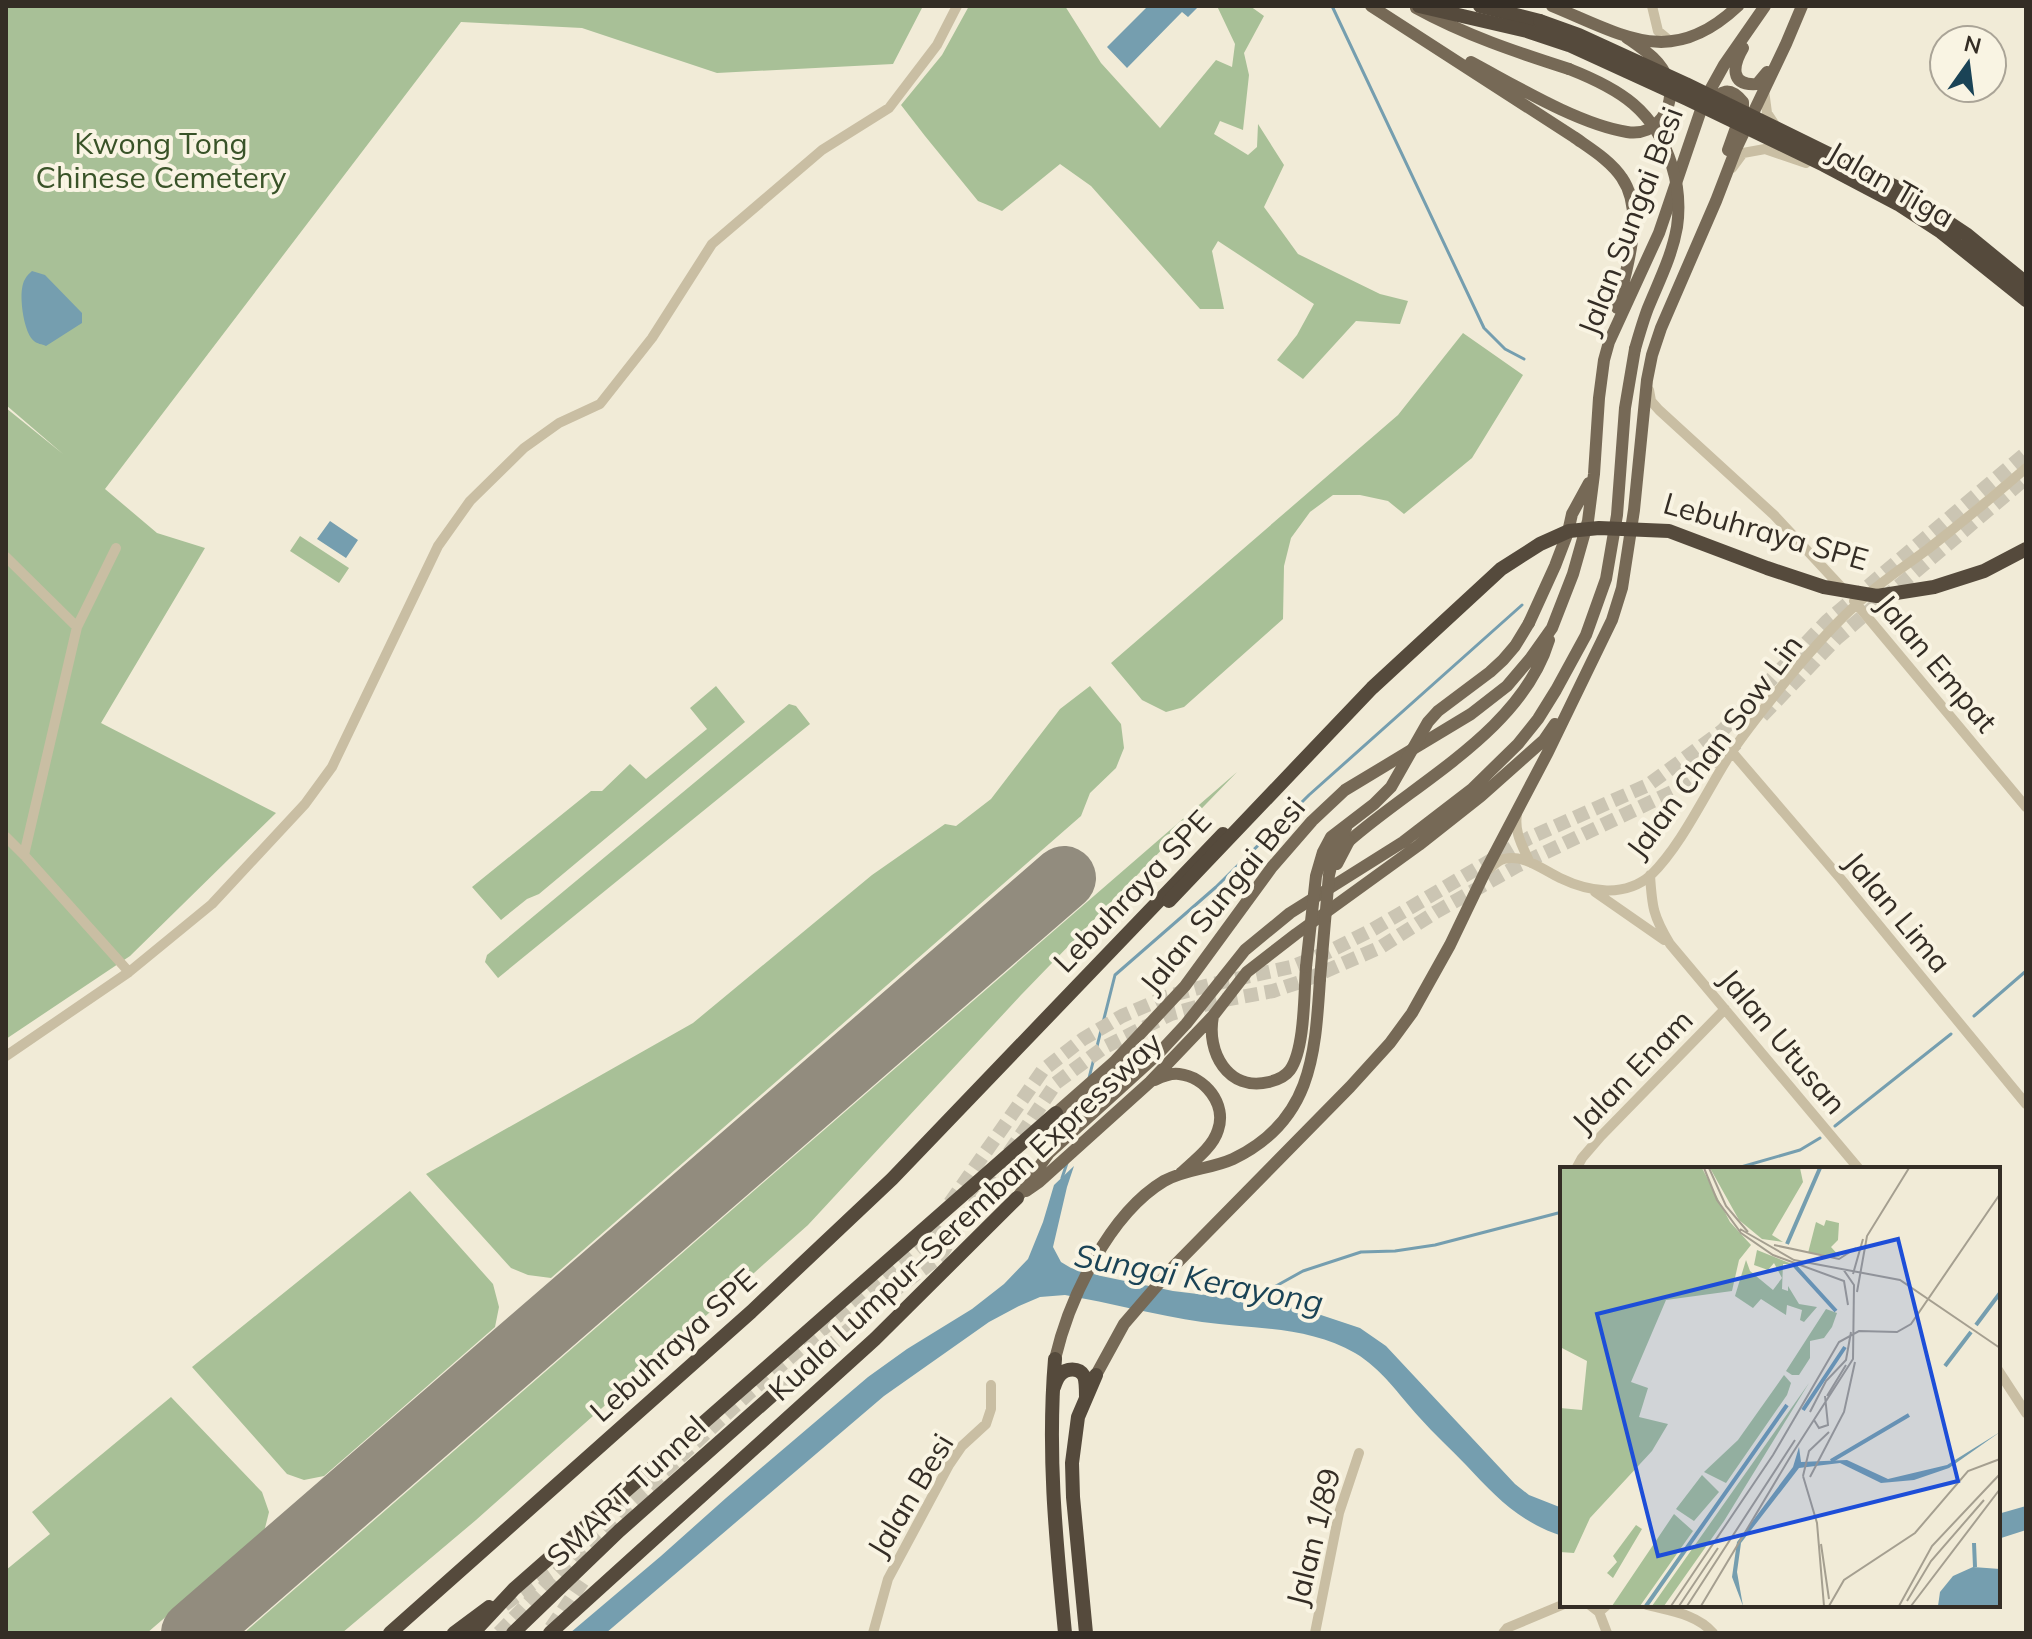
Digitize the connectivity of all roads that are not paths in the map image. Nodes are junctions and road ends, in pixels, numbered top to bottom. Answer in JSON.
{"nodes":[{"id":1,"x":957,"y":6,"type":"edge"},
{"id":2,"x":1371,"y":6,"type":"edge"},
{"id":3,"x":1413,"y":6,"type":"edge"},
{"id":4,"x":1419,"y":6,"type":"edge"},
{"id":5,"x":1480,"y":6,"type":"edge"},
{"id":6,"x":1552,"y":6,"type":"edge"},
{"id":7,"x":1652,"y":6,"type":"edge"},
{"id":8,"x":1738,"y":6,"type":"edge"},
{"id":9,"x":1766,"y":6,"type":"edge"},
{"id":10,"x":1801,"y":8,"type":"edge"},
{"id":11,"x":1401,"y":25,"type":"junction"},
{"id":12,"x":1655,"y":25,"type":"junction"},
{"id":13,"x":1631,"y":38,"type":"junction"},
{"id":14,"x":1671,"y":43,"type":"junction"},
{"id":15,"x":1764,"y":90,"type":"junction"},
{"id":16,"x":1681,"y":173,"type":"junction"},
{"id":17,"x":1726,"y":176,"type":"junction"},
{"id":18,"x":1687,"y":266,"type":"junction"},
{"id":19,"x":2026,"y":277,"type":"edge"},
{"id":20,"x":2026,"y":283,"type":"edge"},
{"id":21,"x":2026,"y":303,"type":"edge"},
{"id":22,"x":1609,"y":342,"type":"junction"},
{"id":23,"x":1647,"y":380,"type":"junction"},
{"id":24,"x":2026,"y":468,"type":"edge"},
{"id":25,"x":1594,"y":474,"type":"junction"},
{"id":26,"x":2026,"y":538,"type":"edge"},
{"id":27,"x":116,"y":548,"type":"dead end"},
{"id":28,"x":2026,"y":549,"type":"edge"},
{"id":29,"x":6,"y":557,"type":"edge"},
{"id":30,"x":1856,"y":604,"type":"junction"},
{"id":31,"x":77,"y":627,"type":"junction"},
{"id":32,"x":1552,"y":628,"type":"junction"},
{"id":33,"x":1580,"y":688,"type":"junction"},
{"id":34,"x":1732,"y":752,"type":"junction"},
{"id":35,"x":2026,"y":807,"type":"edge"},
{"id":36,"x":1519,"y":808,"type":"junction"},
{"id":37,"x":1353,"y":819,"type":"junction"},
{"id":38,"x":6,"y":837,"type":"edge"},
{"id":39,"x":24,"y":855,"type":"junction"},
{"id":40,"x":1529,"y":861,"type":"junction"},
{"id":41,"x":1485,"y":872,"type":"junction"},
{"id":42,"x":1650,"y":875,"type":"junction"},
{"id":43,"x":1590,"y":889,"type":"junction"},
{"id":44,"x":1326,"y":909,"type":"junction"},
{"id":45,"x":1670,"y":944,"type":"junction"},
{"id":46,"x":129,"y":972,"type":"junction"},
{"id":47,"x":1725,"y":1009,"type":"junction"},
{"id":48,"x":1213,"y":1016,"type":"junction"},
{"id":49,"x":6,"y":1056,"type":"edge"},
{"id":50,"x":1150,"y":1082,"type":"junction"},
{"id":51,"x":2026,"y":1104,"type":"edge"},
{"id":52,"x":1056,"y":1113,"type":"joint"},
{"id":53,"x":1577,"y":1167,"type":"edge"},
{"id":54,"x":1857,"y":1167,"type":"edge"},
{"id":55,"x":1181,"y":1173,"type":"junction"},
{"id":56,"x":1017,"y":1198,"type":"junction"},
{"id":57,"x":1055,"y":1359,"type":"joint"},
{"id":58,"x":2000,"y":1373,"type":"edge"},
{"id":59,"x":1096,"y":1375,"type":"joint"},
{"id":60,"x":991,"y":1385,"type":"dead end"},
{"id":61,"x":777,"y":1391,"type":"tunnel mouth"},
{"id":62,"x":1052,"y":1391,"type":"junction"},
{"id":63,"x":1086,"y":1397,"type":"junction"},
{"id":64,"x":2026,"y":1413,"type":"edge"},
{"id":65,"x":1359,"y":1453,"type":"dead end"},
{"id":66,"x":619,"y":1531,"type":"junction"},
{"id":67,"x":585,"y":1578,"type":"tunnel mouth"},
{"id":68,"x":514,"y":1589,"type":"junction"},
{"id":69,"x":1560,"y":1606,"type":"edge"},
{"id":70,"x":1598,"y":1607,"type":"edge"},
{"id":71,"x":1655,"y":1607,"type":"edge"},
{"id":72,"x":1713,"y":1632,"type":"edge"},
{"id":73,"x":390,"y":1633,"type":"edge"},
{"id":74,"x":400,"y":1633,"type":"edge"},
{"id":75,"x":454,"y":1633,"type":"edge"},
{"id":76,"x":473,"y":1633,"type":"edge"},
{"id":77,"x":513,"y":1633,"type":"edge"},
{"id":78,"x":550,"y":1633,"type":"edge"},
{"id":79,"x":873,"y":1633,"type":"edge"},
{"id":80,"x":1065,"y":1633,"type":"edge"},
{"id":81,"x":1086,"y":1633,"type":"edge"},
{"id":82,"x":1315,"y":1633,"type":"edge"},
{"id":83,"x":1503,"y":1633,"type":"edge"},
{"id":84,"x":1607,"y":1633,"type":"edge"}],
"edges":[{"from":1,"to":46,"type":"street"},
{"from":2,"to":11,"type":"main road"},
{"from":3,"to":56,"type":"main road","bridge":true},
{"from":4,"to":21,"type":"highway","bridge":true},
{"from":5,"to":20,"type":"highway","bridge":true},
{"from":6,"to":13,"type":"main road"},
{"from":7,"to":12,"type":"street"},
{"from":8,"to":14,"type":"main road"},
{"from":9,"to":10,"type":"main road"},
{"from":9,"to":16,"type":"main road","name":"Jalan Sungai Besi"},
{"from":10,"to":15,"type":"main road"},
{"from":11,"to":13,"type":"main road"},
{"from":11,"to":22,"type":"main road"},
{"from":12,"to":13,"type":"street"},
{"from":12,"to":14,"type":"street"},
{"from":13,"to":14,"type":"main road"},
{"from":15,"to":17,"type":"main road"},
{"from":15,"to":19,"type":"street","name":"Jalan Tiga"},
{"from":16,"to":18,"type":"main road"},
{"from":16,"to":22,"type":"main road","name":"Jalan Sungai Besi"},
{"from":17,"to":18,"type":"main road"},
{"from":17,"to":21,"type":"street","name":"Jalan Tiga"},
{"from":18,"to":23,"type":"main road"},
{"from":22,"to":25,"type":"main road","name":"Jalan Sungai Besi"},
{"from":23,"to":30,"type":"street","name":"Jalan Empat"},
{"from":23,"to":33,"type":"main road"},
{"from":24,"to":30,"type":"street","name":"Jalan Chan Sow Lin"},
{"from":25,"to":32,"type":"main road","name":"Jalan Sungai Besi"},
{"from":25,"to":37,"type":"main road","bridge":true},
{"from":26,"to":73,"type":"highway","name":"Lebuhraya SPE","bridge":true},
{"from":27,"to":31,"type":"street"},
{"from":28,"to":74,"type":"highway","name":"Lebuhraya SPE","bridge":true},
{"from":29,"to":31,"type":"street"},
{"from":30,"to":34,"type":"street","name":"Jalan Chan Sow Lin"},
{"from":30,"to":35,"type":"street","name":"Jalan Empat"},
{"from":31,"to":39,"type":"street"},
{"from":32,"to":44,"type":"main road","bridge":true},
{"from":32,"to":52,"type":"main road","name":"Jalan Sungai Besi"},
{"from":33,"to":36,"type":"main road"},
{"from":33,"to":48,"type":"main road","name":"Kuala Lumpur–Seremban Expressway"},
{"from":34,"to":42,"type":"street","name":"Jalan Chan Sow Lin"},
{"from":34,"to":51,"type":"street","name":"Jalan Lima"},
{"from":36,"to":40,"type":"street"},
{"from":36,"to":41,"type":"main road"},
{"from":37,"to":44,"type":"main road","bridge":true},
{"from":37,"to":48,"type":"main road","bridge":true},
{"from":38,"to":39,"type":"street"},
{"from":39,"to":46,"type":"street"},
{"from":40,"to":41,"type":"street"},
{"from":40,"to":43,"type":"street","name":"Jalan Chan Sow Lin"},
{"from":41,"to":59,"type":"main road"},
{"from":42,"to":43,"type":"street","name":"Jalan Chan Sow Lin"},
{"from":42,"to":45,"type":"street","name":"Jalan Utusan"},
{"from":43,"to":45,"type":"street","name":"Jalan Utusan"},
{"from":44,"to":55,"type":"main road","bridge":true},
{"from":45,"to":47,"type":"street","name":"Jalan Utusan"},
{"from":46,"to":49,"type":"street"},
{"from":47,"to":53,"type":"street","name":"Jalan Enam"},
{"from":47,"to":54,"type":"street","name":"Jalan Utusan"},
{"from":48,"to":50,"type":"main road","name":"Kuala Lumpur–Seremban Expressway"},
{"from":50,"to":55,"type":"main road"},
{"from":50,"to":56,"type":"main road","name":"Kuala Lumpur–Seremban Expressway"},
{"from":52,"to":68,"type":"highway","name":"Kuala Lumpur–Seremban Expressway"},
{"from":55,"to":57,"type":"main road"},
{"from":56,"to":78,"type":"highway","name":"Kuala Lumpur–Seremban Expressway"},
{"from":57,"to":62,"type":"highway"},
{"from":58,"to":64,"type":"street"},
{"from":59,"to":63,"type":"highway"},
{"from":60,"to":79,"type":"street","name":"Jalan Besi"},
{"from":61,"to":66,"type":"highway","name":"SMART Tunnel"},
{"from":62,"to":63,"type":"highway"},
{"from":62,"to":80,"type":"highway"},
{"from":63,"to":81,"type":"highway"},
{"from":65,"to":82,"type":"street","name":"Jalan 1/89"},
{"from":66,"to":67,"type":"highway"},
{"from":66,"to":77,"type":"highway","name":"SMART Tunnel"},
{"from":68,"to":75,"type":"highway"},
{"from":68,"to":76,"type":"highway","name":"Kuala Lumpur–Seremban Expressway"},
{"from":69,"to":83,"type":"street"},
{"from":70,"to":84,"type":"street"},
{"from":71,"to":72,"type":"street"}]}
